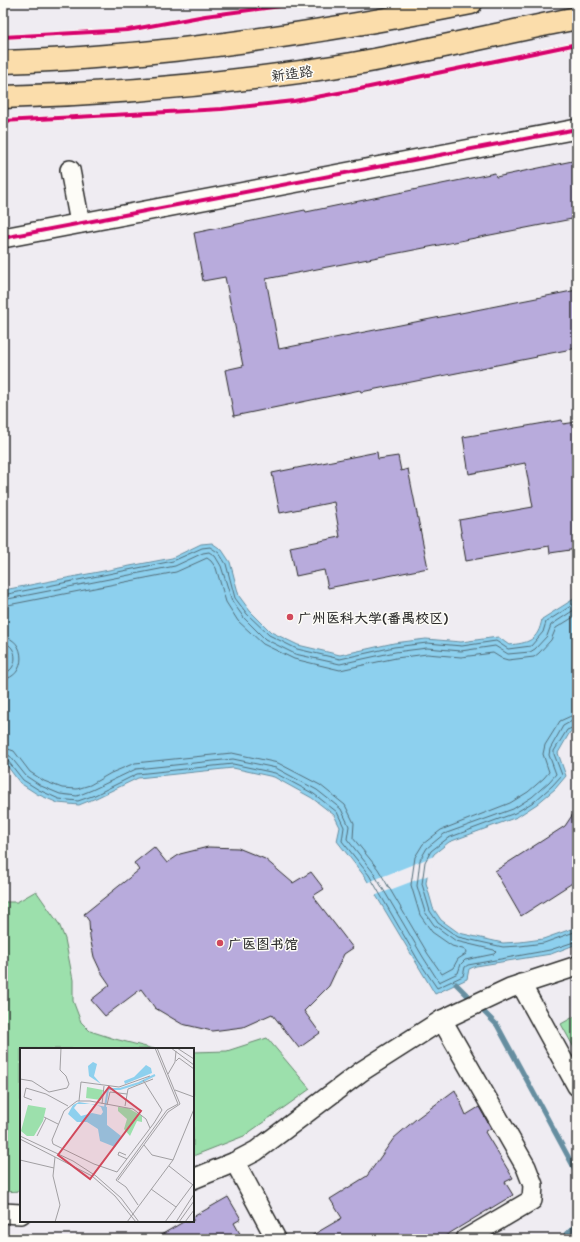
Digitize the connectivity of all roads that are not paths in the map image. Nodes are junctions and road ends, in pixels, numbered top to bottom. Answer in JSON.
{"nodes":[{"id":1,"x":471,"y":3,"type":"edge"},
{"id":2,"x":577,"y":18,"type":"edge"},
{"id":3,"x":3,"y":62,"type":"edge"},
{"id":4,"x":3,"y":97,"type":"edge"},
{"id":5,"x":577,"y":129,"type":"edge"},
{"id":6,"x":70,"y":170,"type":"dead end"},
{"id":7,"x":80,"y":223,"type":"junction"},
{"id":8,"x":3,"y":238,"type":"edge"},
{"id":9,"x":577,"y":966,"type":"edge"},
{"id":10,"x":516,"y":986,"type":"junction"},
{"id":11,"x":442,"y":1020,"type":"junction"},
{"id":12,"x":577,"y":1086,"type":"edge"},
{"id":13,"x":235,"y":1162,"type":"junction"},
{"id":14,"x":194,"y":1179,"type":"edge"},
{"id":15,"x":3,"y":1213,"type":"edge"},
{"id":16,"x":20,"y":1214,"type":"edge"},
{"id":17,"x":276,"y":1239,"type":"edge"},
{"id":18,"x":466,"y":1239,"type":"edge"}],
"edges":[{"from":1,"to":3,"type":"main road"},
{"from":2,"to":4,"type":"main road","name":"新造路"},
{"from":5,"to":7,"type":"street"},
{"from":6,"to":7,"type":"street"},
{"from":7,"to":8,"type":"street"},
{"from":9,"to":10,"type":"street"},
{"from":10,"to":11,"type":"street"},
{"from":10,"to":12,"type":"street"},
{"from":11,"to":13,"type":"street"},
{"from":11,"to":18,"type":"street"},
{"from":13,"to":14,"type":"street"},
{"from":13,"to":17,"type":"street"},
{"from":15,"to":16,"type":"street"}]}
